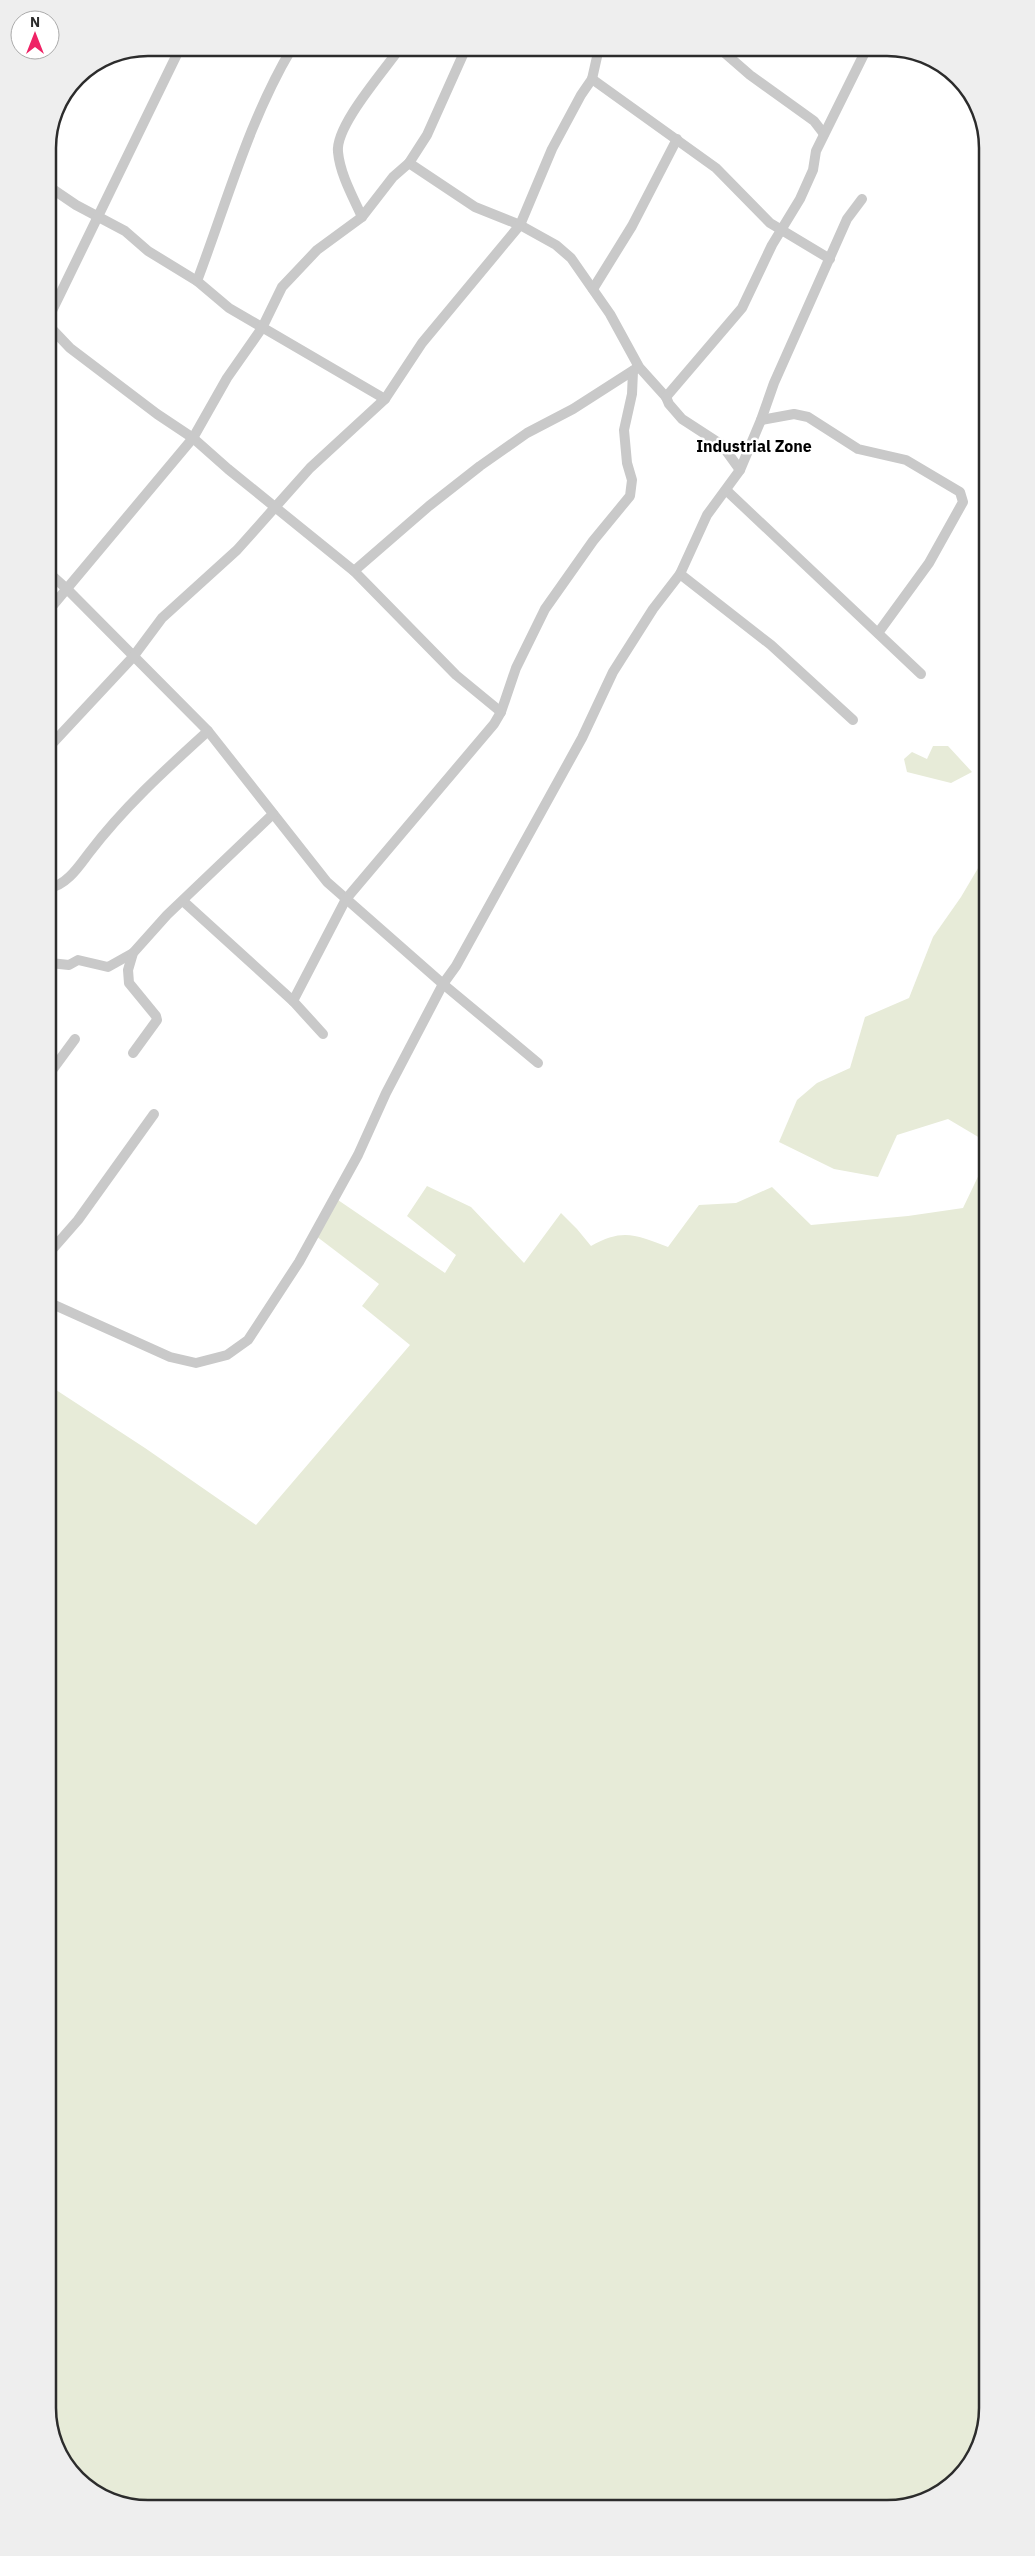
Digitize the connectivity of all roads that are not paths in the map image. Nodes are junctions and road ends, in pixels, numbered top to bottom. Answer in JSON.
{"nodes":[{"id":1,"x":176,"y":56,"type":"edge"},
{"id":2,"x":287,"y":56,"type":"edge"},
{"id":3,"x":394,"y":56,"type":"edge"},
{"id":4,"x":462,"y":56,"type":"edge"},
{"id":5,"x":597,"y":56,"type":"edge"},
{"id":6,"x":728,"y":56,"type":"edge"},
{"id":7,"x":863,"y":56,"type":"edge"},
{"id":8,"x":592,"y":79,"type":"junction"},
{"id":9,"x":824,"y":134,"type":"junction"},
{"id":10,"x":677,"y":139,"type":"junction"},
{"id":11,"x":409,"y":164,"type":"junction"},
{"id":12,"x":56,"y":191,"type":"edge"},
{"id":13,"x":862,"y":199,"type":"dead end"},
{"id":14,"x":99,"y":217,"type":"junction"},
{"id":15,"x":362,"y":217,"type":"junction"},
{"id":16,"x":520,"y":225,"type":"junction"},
{"id":17,"x":781,"y":230,"type":"junction"},
{"id":18,"x":830,"y":258,"type":"junction"},
{"id":19,"x":197,"y":281,"type":"junction"},
{"id":20,"x":593,"y":289,"type":"junction"},
{"id":21,"x":56,"y":304,"type":"edge"},
{"id":22,"x":262,"y":328,"type":"junction"},
{"id":23,"x":56,"y":333,"type":"edge"},
{"id":24,"x":636,"y":369,"type":"junction"},
{"id":25,"x":666,"y":397,"type":"junction"},
{"id":26,"x":384,"y":398,"type":"junction"},
{"id":27,"x":761,"y":420,"type":"junction"},
{"id":28,"x":193,"y":438,"type":"junction"},
{"id":29,"x":740,"y":470,"type":"junction"},
{"id":30,"x":726,"y":490,"type":"junction"},
{"id":31,"x":275,"y":508,"type":"junction"},
{"id":32,"x":354,"y":571,"type":"junction"},
{"id":33,"x":680,"y":574,"type":"junction"},
{"id":34,"x":56,"y":579,"type":"edge"},
{"id":35,"x":68,"y":590,"type":"junction"},
{"id":36,"x":56,"y":603,"type":"edge"},
{"id":37,"x":878,"y":633,"type":"junction"},
{"id":38,"x":134,"y":657,"type":"junction"},
{"id":39,"x":921,"y":674,"type":"dead end"},
{"id":40,"x":501,"y":712,"type":"junction"},
{"id":41,"x":853,"y":720,"type":"dead end"},
{"id":42,"x":208,"y":732,"type":"junction"},
{"id":43,"x":56,"y":740,"type":"edge"},
{"id":44,"x":273,"y":814,"type":"junction"},
{"id":45,"x":56,"y":884,"type":"edge"},
{"id":46,"x":346,"y":900,"type":"junction"},
{"id":47,"x":183,"y":901,"type":"junction"},
{"id":48,"x":133,"y":953,"type":"junction"},
{"id":49,"x":56,"y":964,"type":"edge"},
{"id":50,"x":443,"y":984,"type":"junction"},
{"id":51,"x":293,"y":1001,"type":"junction"},
{"id":52,"x":323,"y":1034,"type":"dead end"},
{"id":53,"x":75,"y":1039,"type":"dead end"},
{"id":54,"x":134,"y":1054,"type":"dead end"},
{"id":55,"x":538,"y":1063,"type":"dead end"},
{"id":56,"x":56,"y":1066,"type":"edge"},
{"id":57,"x":154,"y":1114,"type":"dead end"},
{"id":58,"x":56,"y":1245,"type":"edge"},
{"id":59,"x":56,"y":1306,"type":"edge"}],
"edges":[{"from":1,"to":14,"type":"street"},
{"from":2,"to":19,"type":"street"},
{"from":3,"to":15,"type":"street"},
{"from":4,"to":11,"type":"street"},
{"from":5,"to":8,"type":"street"},
{"from":6,"to":9,"type":"street"},
{"from":7,"to":9,"type":"street"},
{"from":8,"to":10,"type":"street"},
{"from":8,"to":16,"type":"street"},
{"from":9,"to":17,"type":"street"},
{"from":10,"to":17,"type":"street"},
{"from":10,"to":20,"type":"street"},
{"from":11,"to":15,"type":"street"},
{"from":11,"to":16,"type":"street"},
{"from":12,"to":14,"type":"street"},
{"from":13,"to":18,"type":"street"},
{"from":14,"to":19,"type":"street"},
{"from":14,"to":21,"type":"street"},
{"from":15,"to":22,"type":"street"},
{"from":16,"to":20,"type":"street"},
{"from":16,"to":26,"type":"street"},
{"from":17,"to":18,"type":"street"},
{"from":17,"to":25,"type":"street"},
{"from":18,"to":27,"type":"street"},
{"from":19,"to":22,"type":"street"},
{"from":20,"to":24,"type":"street"},
{"from":22,"to":26,"type":"street"},
{"from":22,"to":28,"type":"street"},
{"from":23,"to":28,"type":"street"},
{"from":24,"to":25,"type":"street"},
{"from":24,"to":32,"type":"street"},
{"from":24,"to":40,"type":"street"},
{"from":25,"to":29,"type":"street"},
{"from":26,"to":31,"type":"street"},
{"from":27,"to":29,"type":"street"},
{"from":27,"to":37,"type":"street"},
{"from":28,"to":31,"type":"street"},
{"from":28,"to":35,"type":"street"},
{"from":29,"to":30,"type":"street"},
{"from":30,"to":33,"type":"street"},
{"from":30,"to":37,"type":"street"},
{"from":31,"to":32,"type":"street"},
{"from":31,"to":38,"type":"street"},
{"from":32,"to":40,"type":"street"},
{"from":33,"to":41,"type":"street"},
{"from":33,"to":50,"type":"street"},
{"from":34,"to":35,"type":"street"},
{"from":35,"to":36,"type":"street"},
{"from":35,"to":38,"type":"street"},
{"from":37,"to":39,"type":"street"},
{"from":38,"to":42,"type":"street"},
{"from":38,"to":43,"type":"street"},
{"from":40,"to":46,"type":"street"},
{"from":42,"to":44,"type":"street"},
{"from":42,"to":45,"type":"street"},
{"from":44,"to":46,"type":"street"},
{"from":44,"to":47,"type":"street"},
{"from":46,"to":50,"type":"street"},
{"from":46,"to":51,"type":"street"},
{"from":47,"to":48,"type":"street"},
{"from":47,"to":51,"type":"street"},
{"from":48,"to":49,"type":"street"},
{"from":48,"to":54,"type":"street"},
{"from":50,"to":55,"type":"street"},
{"from":50,"to":59,"type":"street"},
{"from":51,"to":52,"type":"street"},
{"from":53,"to":56,"type":"street"},
{"from":57,"to":58,"type":"street"}]}
